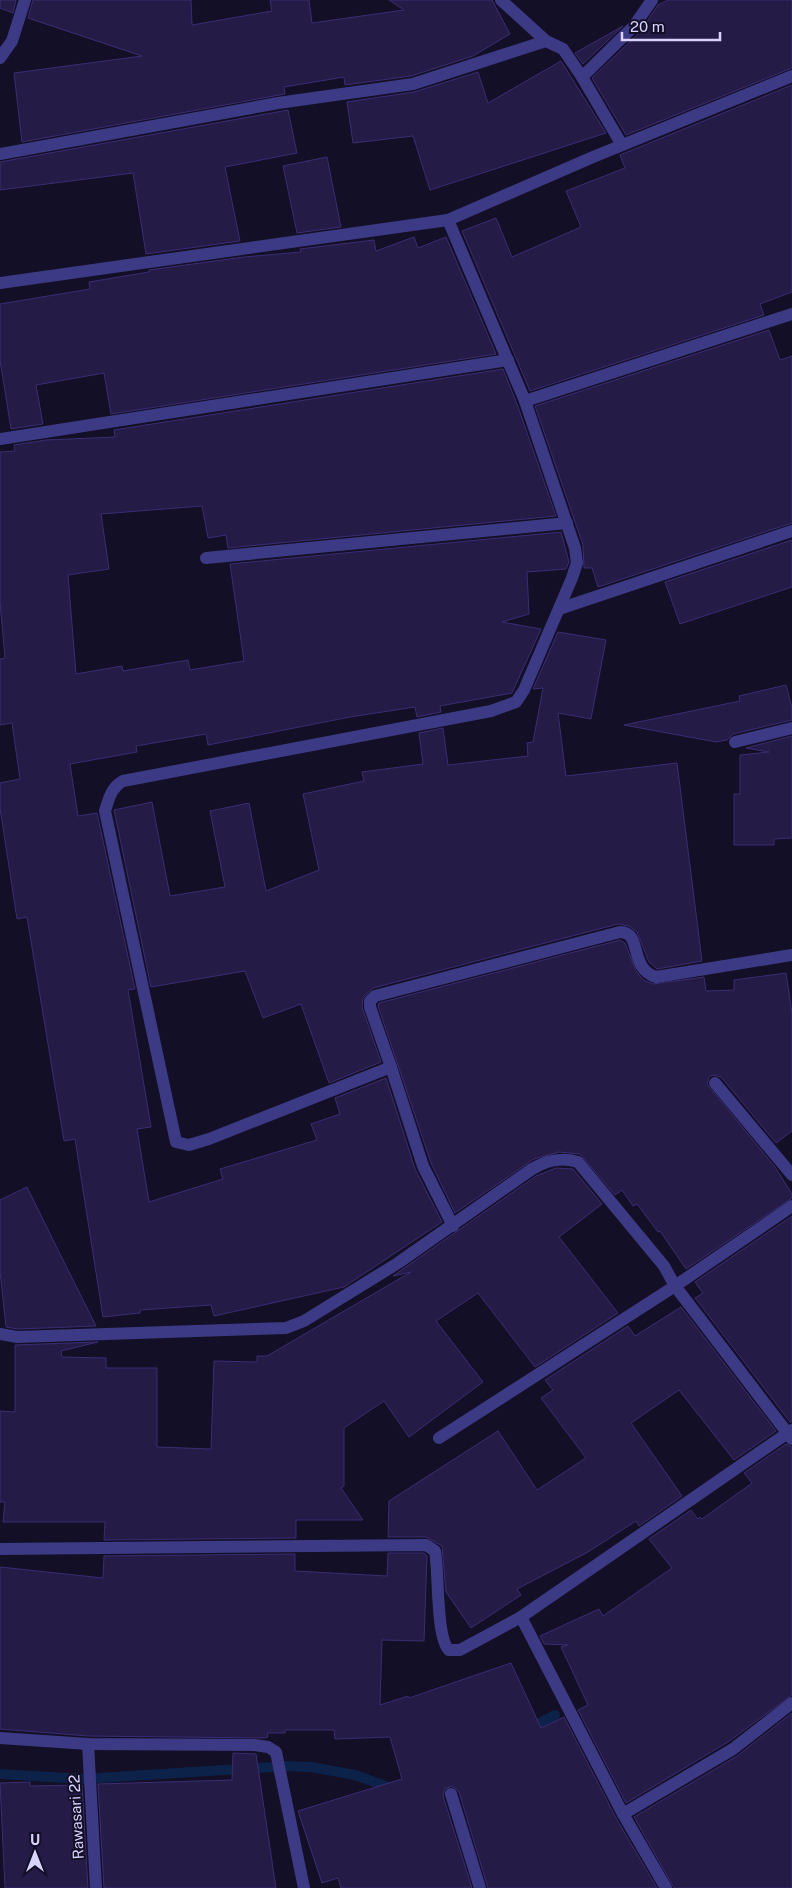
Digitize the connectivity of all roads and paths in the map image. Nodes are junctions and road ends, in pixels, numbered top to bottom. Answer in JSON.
{"nodes":[{"id":1,"x":25,"y":0,"type":"edge"},
{"id":2,"x":501,"y":0,"type":"edge"},
{"id":3,"x":652,"y":0,"type":"edge"},
{"id":4,"x":546,"y":41,"type":"junction"},
{"id":5,"x":0,"y":58,"type":"edge"},
{"id":6,"x":582,"y":76,"type":"junction"},
{"id":7,"x":792,"y":76,"type":"edge"},
{"id":8,"x":622,"y":145,"type":"junction"},
{"id":9,"x":0,"y":154,"type":"edge"},
{"id":10,"x":448,"y":220,"type":"junction"},
{"id":11,"x":0,"y":283,"type":"edge"},
{"id":12,"x":792,"y":314,"type":"edge"},
{"id":13,"x":508,"y":360,"type":"junction"},
{"id":14,"x":525,"y":402,"type":"junction"},
{"id":15,"x":0,"y":439,"type":"edge"},
{"id":16,"x":566,"y":523,"type":"junction"},
{"id":17,"x":792,"y":531,"type":"edge"},
{"id":18,"x":206,"y":558,"type":"dead end"},
{"id":19,"x":559,"y":609,"type":"junction"},
{"id":20,"x":792,"y":728,"type":"edge"},
{"id":21,"x":735,"y":742,"type":"dead end"},
{"id":22,"x":792,"y":955,"type":"edge"},
{"id":23,"x":391,"y":1066,"type":"junction"},
{"id":24,"x":715,"y":1083,"type":"dead end"},
{"id":25,"x":792,"y":1175,"type":"edge"},
{"id":26,"x":792,"y":1206,"type":"edge"},
{"id":27,"x":453,"y":1226,"type":"junction"},
{"id":28,"x":675,"y":1286,"type":"junction"},
{"id":29,"x":0,"y":1334,"type":"edge"},
{"id":30,"x":790,"y":1434,"type":"edge"},
{"id":31,"x":439,"y":1438,"type":"dead end"},
{"id":32,"x":0,"y":1549,"type":"edge"},
{"id":33,"x":521,"y":1617,"type":"junction"},
{"id":34,"x":792,"y":1702,"type":"edge"},
{"id":35,"x":0,"y":1738,"type":"edge"},
{"id":36,"x":88,"y":1744,"type":"junction"},
{"id":37,"x":451,"y":1794,"type":"dead end"},
{"id":38,"x":623,"y":1814,"type":"junction"},
{"id":39,"x":96,"y":1888,"type":"edge"},
{"id":40,"x":304,"y":1888,"type":"edge"},
{"id":41,"x":480,"y":1888,"type":"edge"},
{"id":42,"x":666,"y":1888,"type":"edge"}],
"edges":[{"from":1,"to":5,"type":"street"},
{"from":2,"to":4,"type":"street"},
{"from":3,"to":6,"type":"street"},
{"from":4,"to":6,"type":"street"},
{"from":4,"to":9,"type":"street"},
{"from":6,"to":8,"type":"street"},
{"from":7,"to":8,"type":"street"},
{"from":8,"to":10,"type":"street"},
{"from":10,"to":11,"type":"street"},
{"from":10,"to":13,"type":"street"},
{"from":12,"to":14,"type":"street"},
{"from":13,"to":14,"type":"street"},
{"from":13,"to":15,"type":"street"},
{"from":14,"to":16,"type":"street"},
{"from":16,"to":18,"type":"street"},
{"from":16,"to":19,"type":"street"},
{"from":17,"to":19,"type":"street"},
{"from":19,"to":23,"type":"street"},
{"from":20,"to":21,"type":"street"},
{"from":22,"to":23,"type":"street"},
{"from":23,"to":27,"type":"street"},
{"from":24,"to":25,"type":"street"},
{"from":26,"to":28,"type":"street"},
{"from":27,"to":28,"type":"street"},
{"from":27,"to":29,"type":"street"},
{"from":28,"to":30,"type":"street"},
{"from":28,"to":31,"type":"street"},
{"from":30,"to":33,"type":"street"},
{"from":32,"to":33,"type":"street"},
{"from":33,"to":38,"type":"street"},
{"from":34,"to":38,"type":"street"},
{"from":35,"to":36,"type":"street"},
{"from":36,"to":39,"type":"street","name":"Rawasari 22"},
{"from":36,"to":40,"type":"street"},
{"from":37,"to":41,"type":"street"},
{"from":38,"to":42,"type":"street"}]}
